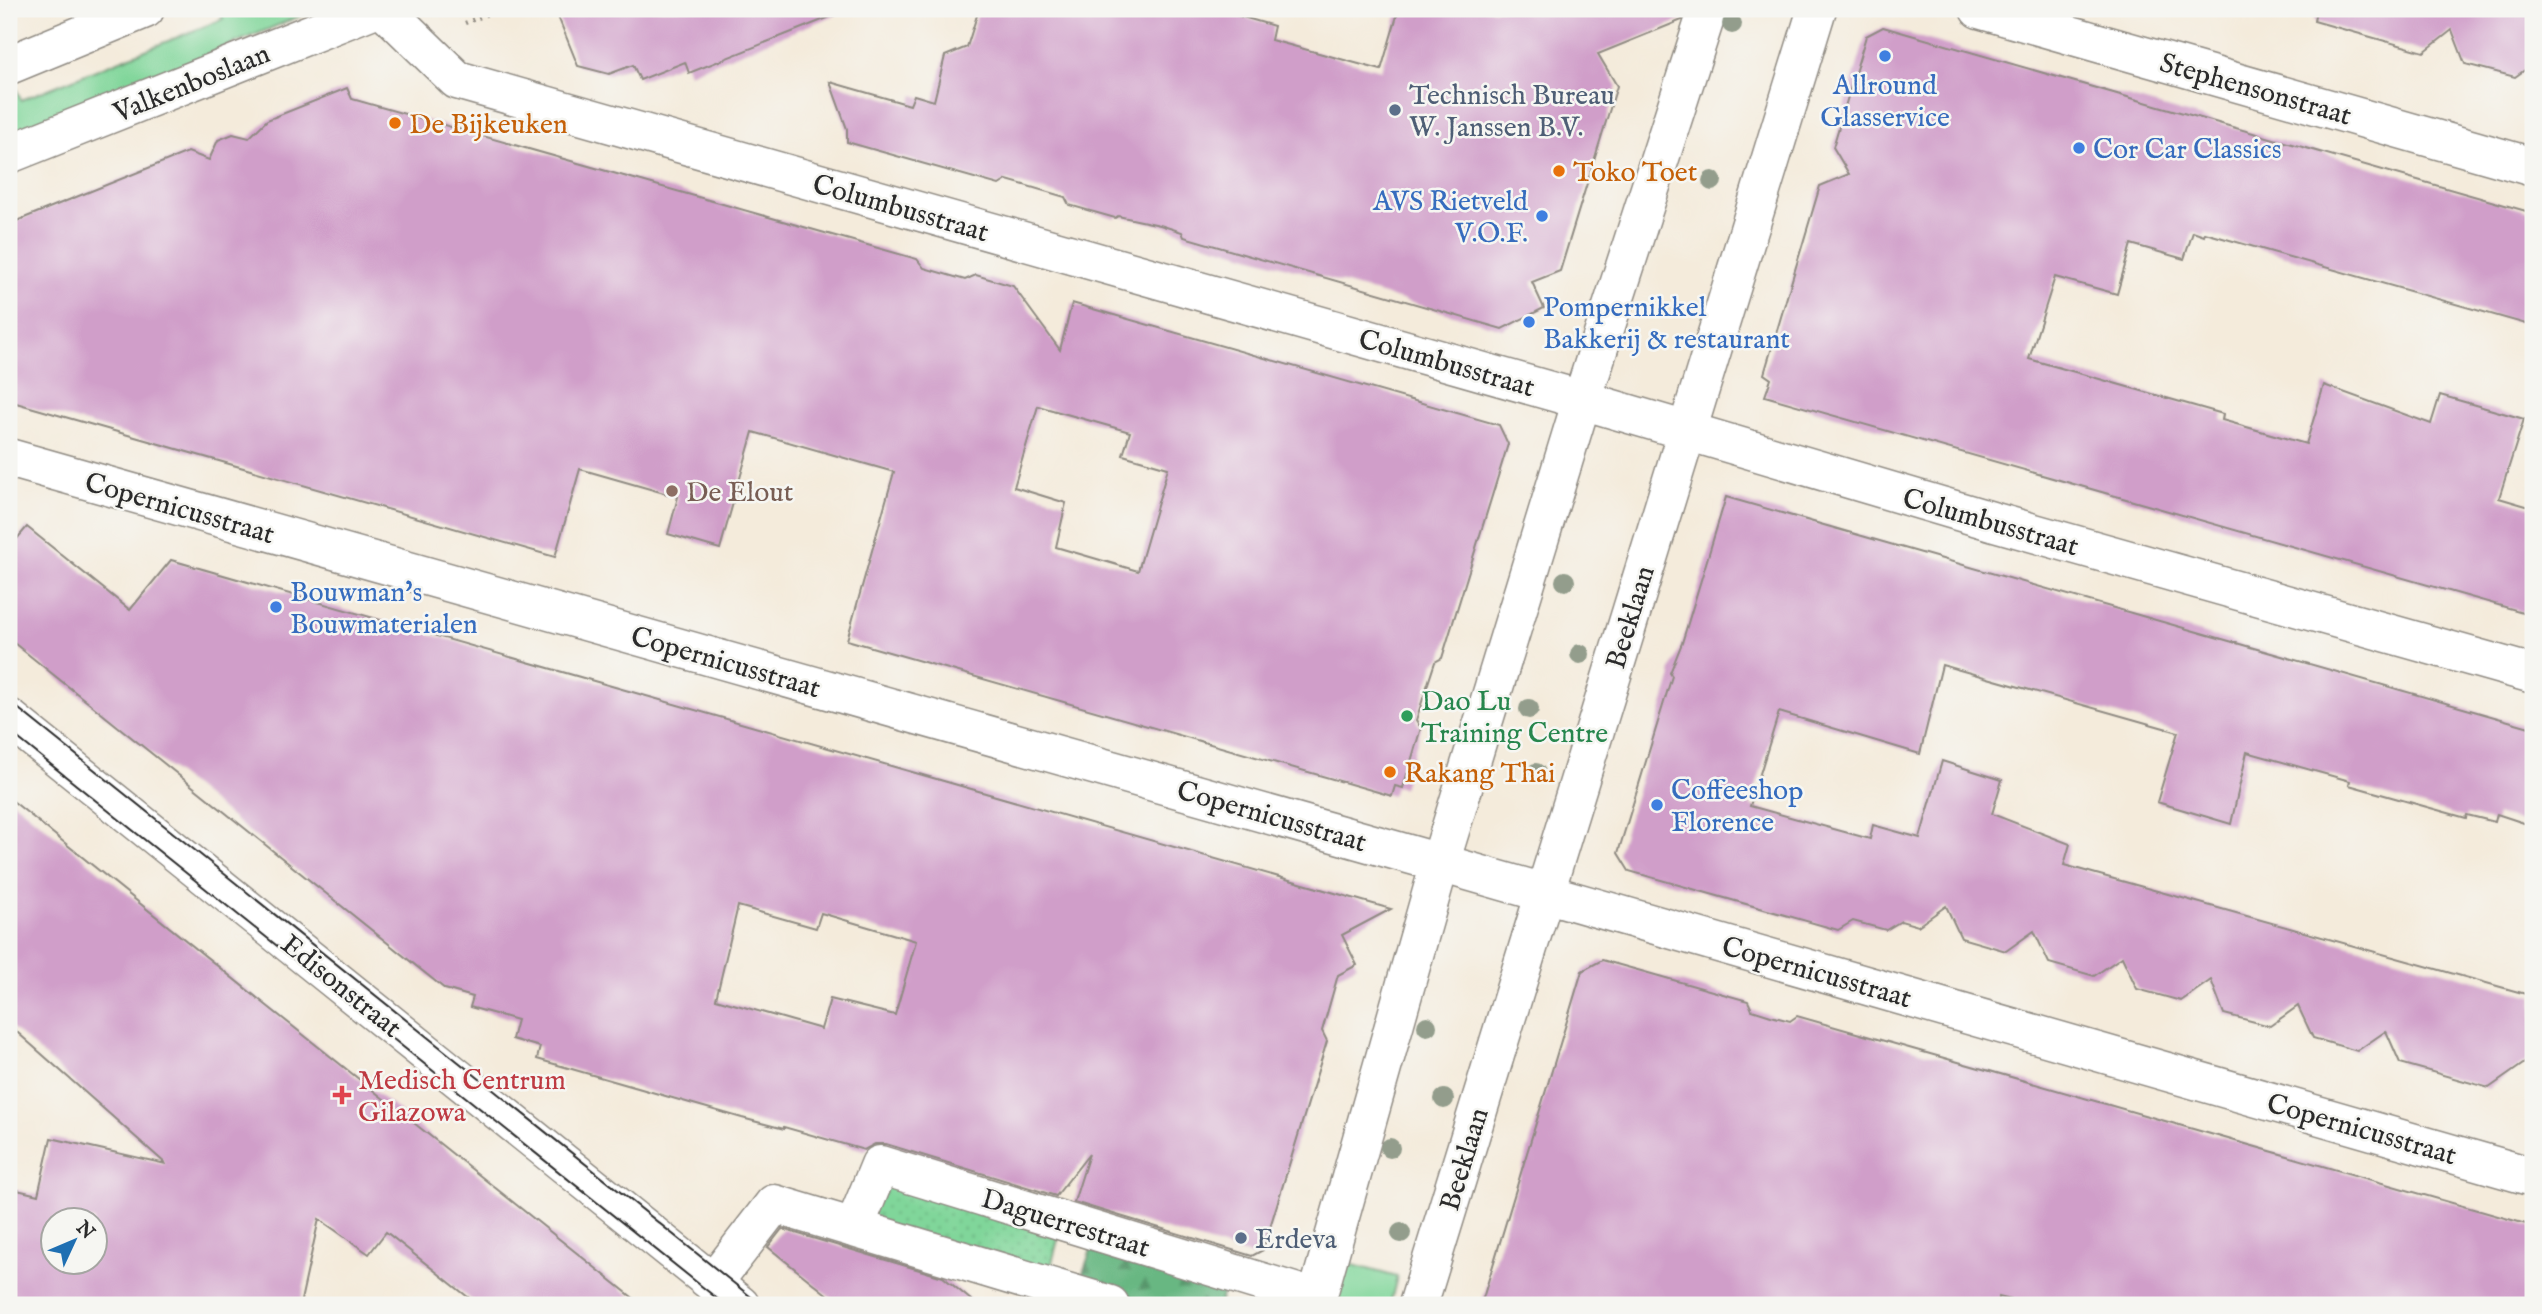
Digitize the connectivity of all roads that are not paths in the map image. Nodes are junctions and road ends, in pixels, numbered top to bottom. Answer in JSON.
{"nodes":[{"id":1,"x":145,"y":9,"type":"edge"},
{"id":2,"x":373,"y":9,"type":"edge"},
{"id":3,"x":384,"y":9,"type":"edge"},
{"id":4,"x":1708,"y":9,"type":"edge"},
{"id":5,"x":1817,"y":9,"type":"edge"},
{"id":6,"x":1979,"y":9,"type":"edge"},
{"id":7,"x":9,"y":65,"type":"edge"},
{"id":8,"x":9,"y":154,"type":"edge"},
{"id":9,"x":2533,"y":167,"type":"edge"},
{"id":10,"x":1582,"y":400,"type":"junction"},
{"id":11,"x":1686,"y":432,"type":"junction"},
{"id":12,"x":9,"y":458,"type":"edge"},
{"id":13,"x":2533,"y":674,"type":"edge"},
{"id":14,"x":9,"y":718,"type":"edge"},
{"id":15,"x":1440,"y":863,"type":"junction"},
{"id":16,"x":1544,"y":893,"type":"junction"},
{"id":17,"x":2533,"y":1177,"type":"edge"},
{"id":18,"x":854,"y":1228,"type":"junction"},
{"id":19,"x":727,"y":1294,"type":"edge"},
{"id":20,"x":1316,"y":1302,"type":"edge"},
{"id":21,"x":1110,"y":1305,"type":"edge"},
{"id":22,"x":1418,"y":1305,"type":"edge"}],
"edges":[{"from":1,"to":7,"type":"street"},
{"from":2,"to":8,"type":"street","name":"Valkenboslaan"},
{"from":3,"to":10,"type":"street","name":"Columbusstraat"},
{"from":4,"to":10,"type":"street"},
{"from":5,"to":11,"type":"street","name":"Beeklaan"},
{"from":6,"to":9,"type":"street","name":"Stephensonstraat"},
{"from":10,"to":11,"type":"street","name":"Columbusstraat"},
{"from":10,"to":15,"type":"street"},
{"from":11,"to":13,"type":"street","name":"Columbusstraat"},
{"from":11,"to":16,"type":"street","name":"Beeklaan"},
{"from":12,"to":15,"type":"street","name":"Copernicusstraat"},
{"from":14,"to":19,"type":"street","name":"Edisonstraat"},
{"from":15,"to":16,"type":"street","name":"Copernicusstraat"},
{"from":15,"to":20,"type":"street"},
{"from":16,"to":17,"type":"street","name":"Copernicusstraat"},
{"from":16,"to":22,"type":"street","name":"Beeklaan"},
{"from":18,"to":19,"type":"street"},
{"from":18,"to":20,"type":"street","name":"Daguerrestraat"},
{"from":18,"to":21,"type":"street"}]}
